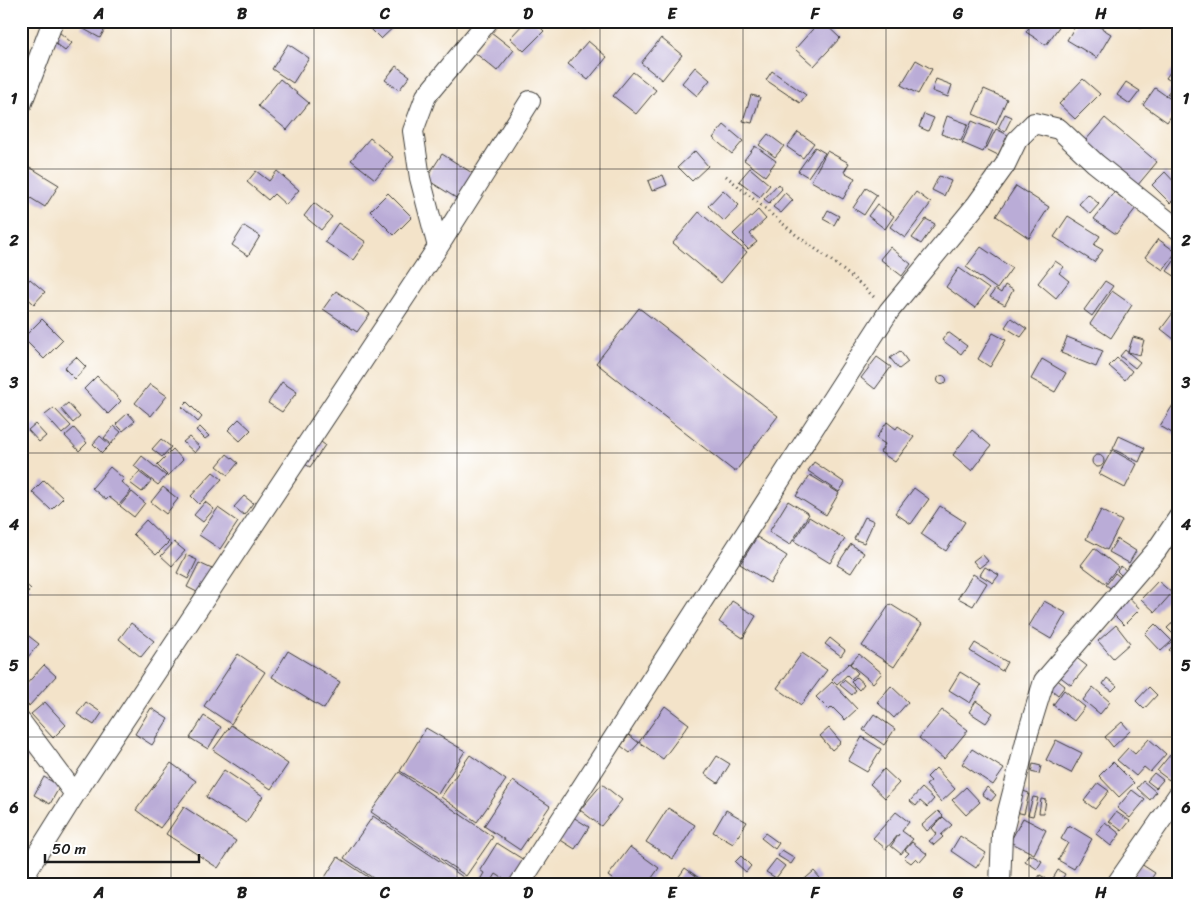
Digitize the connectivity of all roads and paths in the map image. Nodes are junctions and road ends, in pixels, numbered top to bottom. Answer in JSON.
{"nodes":[{"id":1,"x":53,"y":21,"type":"edge"},
{"id":2,"x":488,"y":21,"type":"edge"},
{"id":3,"x":530,"y":101,"type":"dead end"},
{"id":4,"x":21,"y":105,"type":"edge"},
{"id":5,"x":726,"y":176,"type":"dead end"},
{"id":6,"x":1179,"y":230,"type":"edge"},
{"id":7,"x":438,"y":247,"type":"junction"},
{"id":8,"x":889,"y":311,"type":"junction"},
{"id":9,"x":1179,"y":517,"type":"edge"},
{"id":10,"x":21,"y":722,"type":"edge"},
{"id":11,"x":75,"y":794,"type":"junction"},
{"id":12,"x":1179,"y":794,"type":"edge"},
{"id":13,"x":21,"y":880,"type":"edge"},
{"id":14,"x":520,"y":885,"type":"edge"},
{"id":15,"x":1000,"y":885,"type":"edge"},
{"id":16,"x":1116,"y":885,"type":"edge"}],
"edges":[{"from":1,"to":4,"type":"street"},
{"from":2,"to":7,"type":"street"},
{"from":3,"to":7,"type":"street"},
{"from":5,"to":8,"type":"path"},
{"from":6,"to":8,"type":"street"},
{"from":7,"to":11,"type":"street"},
{"from":8,"to":14,"type":"street"},
{"from":9,"to":15,"type":"street"},
{"from":10,"to":11,"type":"street"},
{"from":11,"to":13,"type":"street"},
{"from":12,"to":16,"type":"street"}]}
